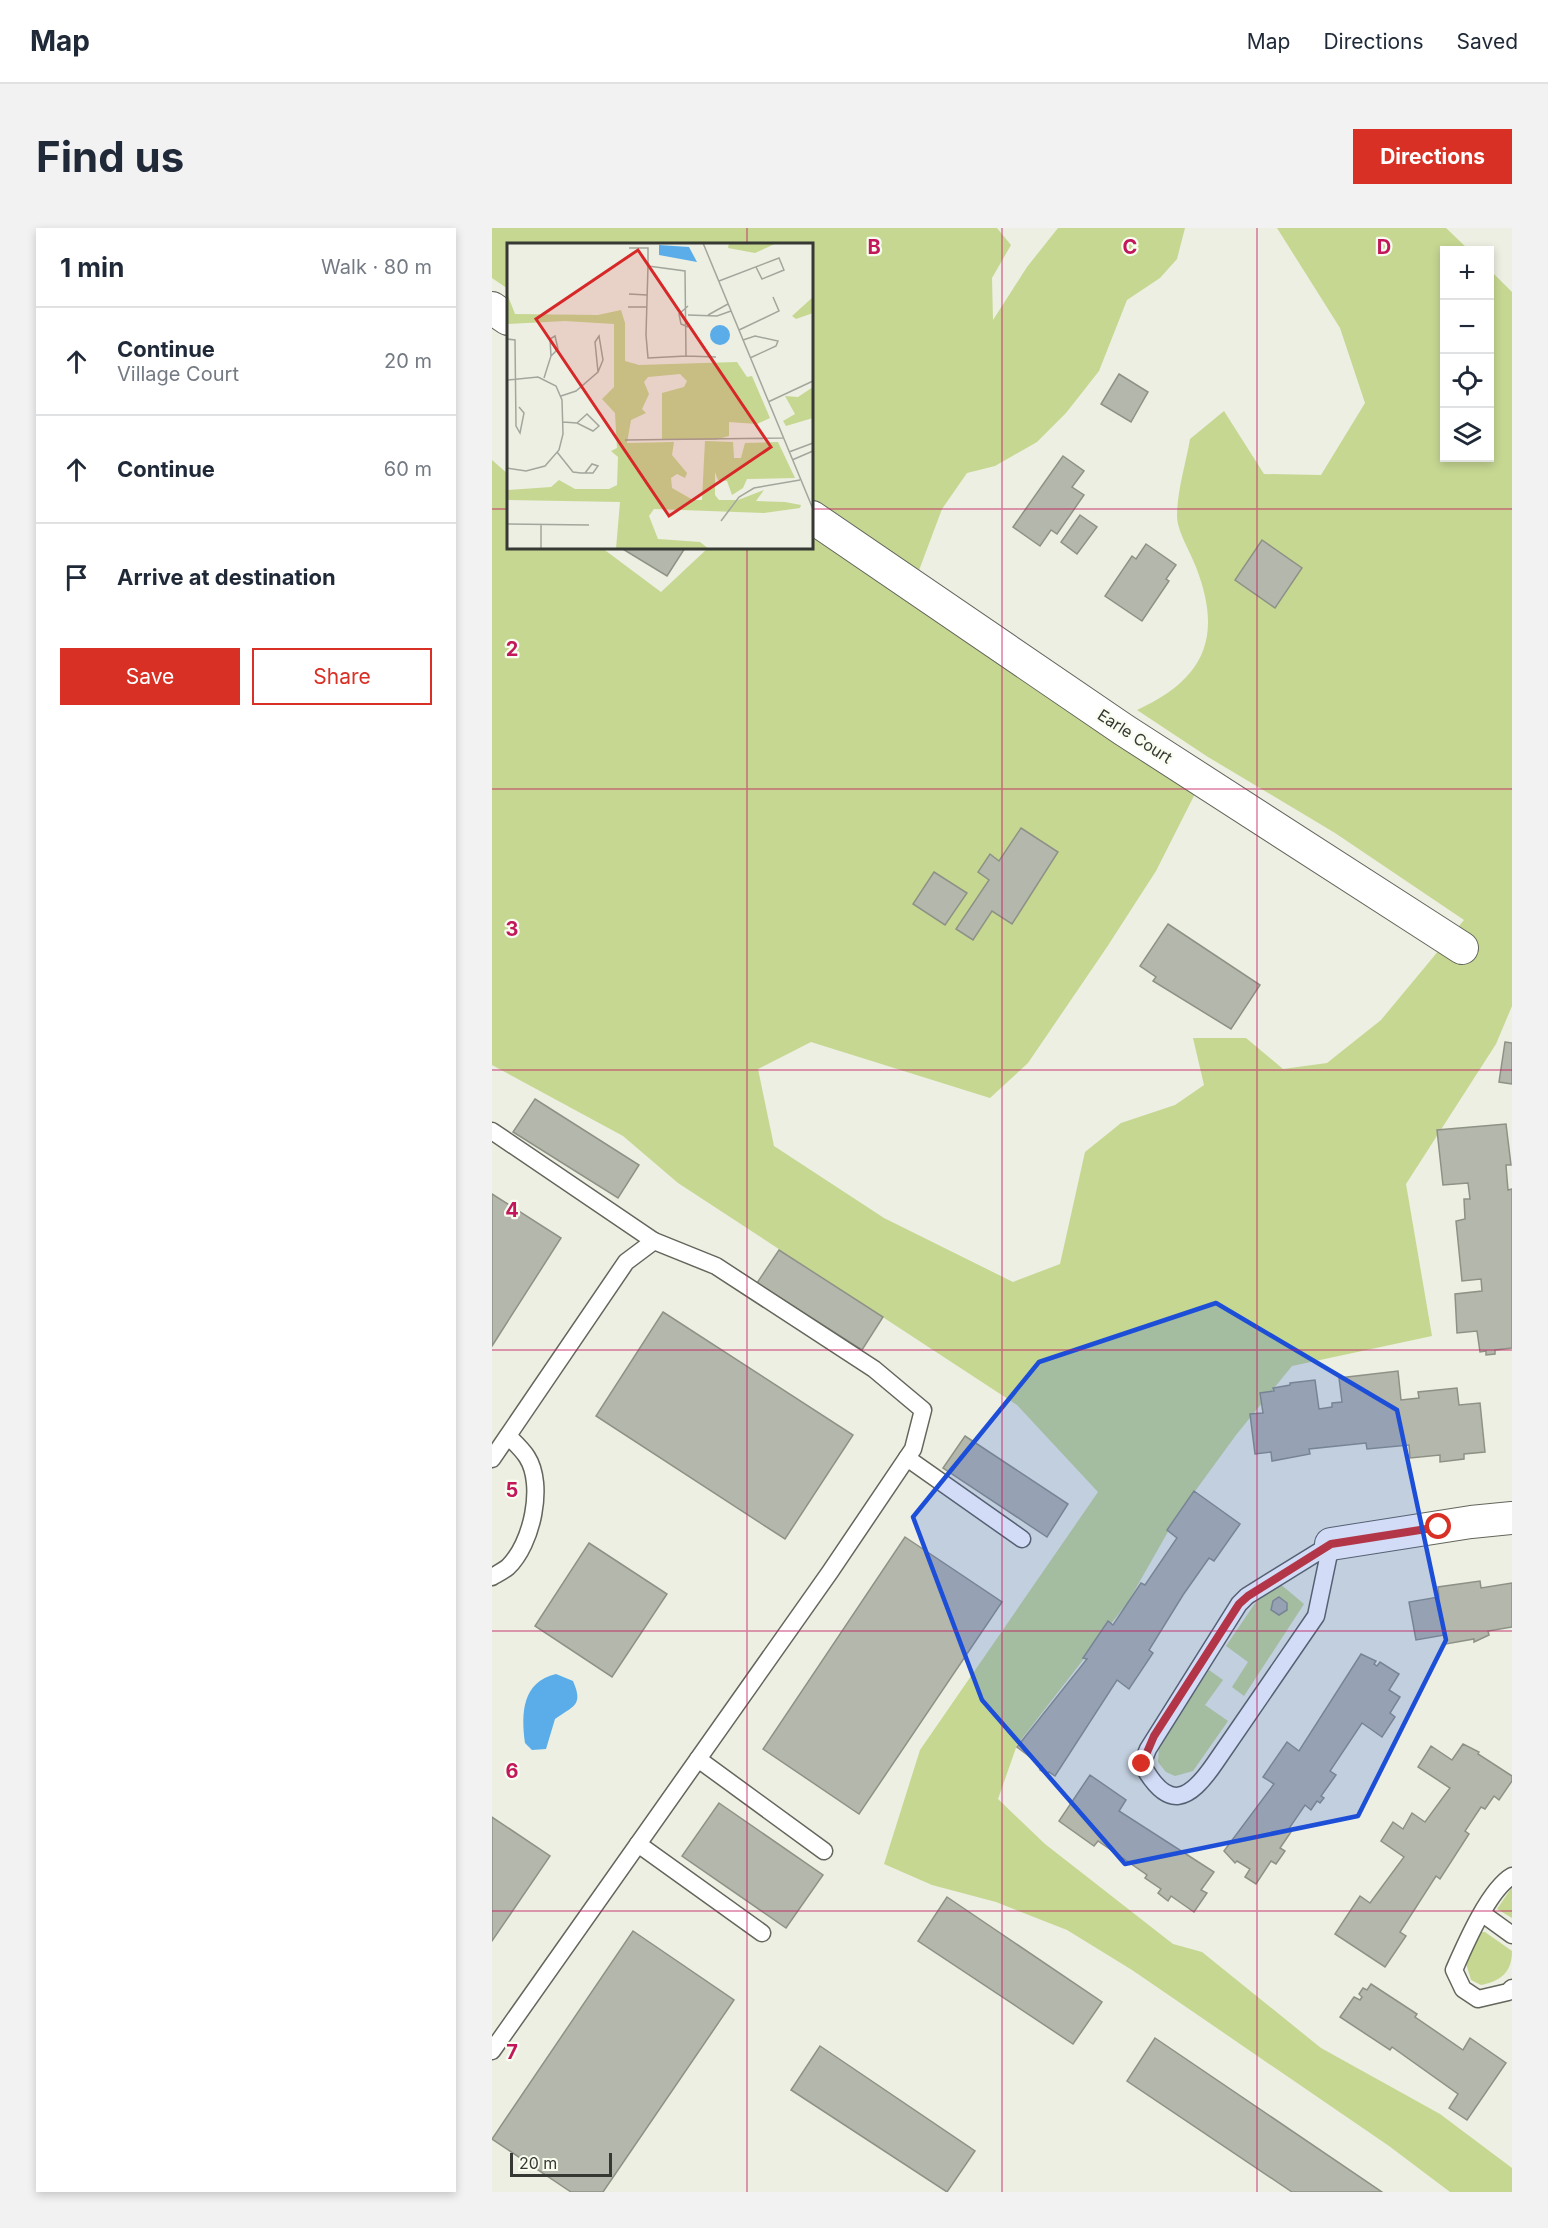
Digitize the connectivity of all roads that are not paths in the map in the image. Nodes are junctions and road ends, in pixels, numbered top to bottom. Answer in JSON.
{"nodes":[{"id":1,"x":492,"y":308,"type":"edge"},
{"id":2,"x":507,"y":318,"type":"edge"},
{"id":3,"x":813,"y":518,"type":"edge"},
{"id":4,"x":1462,"y":948,"type":"dead end"},
{"id":5,"x":492,"y":1131,"type":"edge"},
{"id":6,"x":654,"y":1241,"type":"junction"},
{"id":7,"x":508,"y":1436,"type":"junction"},
{"id":8,"x":907,"y":1458,"type":"junction"},
{"id":9,"x":492,"y":1459,"type":"edge"},
{"id":10,"x":1512,"y":1518,"type":"edge"},
{"id":11,"x":1022,"y":1539,"type":"dead end"},
{"id":12,"x":1331,"y":1544,"type":"junction"},
{"id":13,"x":492,"y":1577,"type":"edge"},
{"id":14,"x":698,"y":1759,"type":"junction"},
{"id":15,"x":638,"y":1844,"type":"junction"},
{"id":16,"x":824,"y":1851,"type":"dead end"},
{"id":17,"x":1512,"y":1876,"type":"edge"},
{"id":18,"x":1483,"y":1914,"type":"junction"},
{"id":19,"x":762,"y":1933,"type":"dead end"},
{"id":20,"x":1512,"y":1935,"type":"edge"},
{"id":21,"x":1512,"y":1988,"type":"edge"},
{"id":22,"x":495,"y":2040,"type":"edge"}],
"edges":[{"from":1,"to":2,"type":"street"},
{"from":3,"to":4,"type":"street","name":"Earle Court"},
{"from":5,"to":6,"type":"lane"},
{"from":6,"to":7,"type":"lane"},
{"from":6,"to":8,"type":"lane"},
{"from":7,"to":9,"type":"lane"},
{"from":7,"to":13,"type":"lane"},
{"from":8,"to":11,"type":"lane"},
{"from":8,"to":14,"type":"lane"},
{"from":10,"to":12,"type":"street"},
{"from":12,"to":12,"type":"lane"},
{"from":14,"to":15,"type":"lane"},
{"from":14,"to":16,"type":"lane"},
{"from":15,"to":19,"type":"lane"},
{"from":15,"to":22,"type":"lane"},
{"from":17,"to":18,"type":"lane"},
{"from":18,"to":20,"type":"lane"},
{"from":18,"to":21,"type":"lane"}]}
